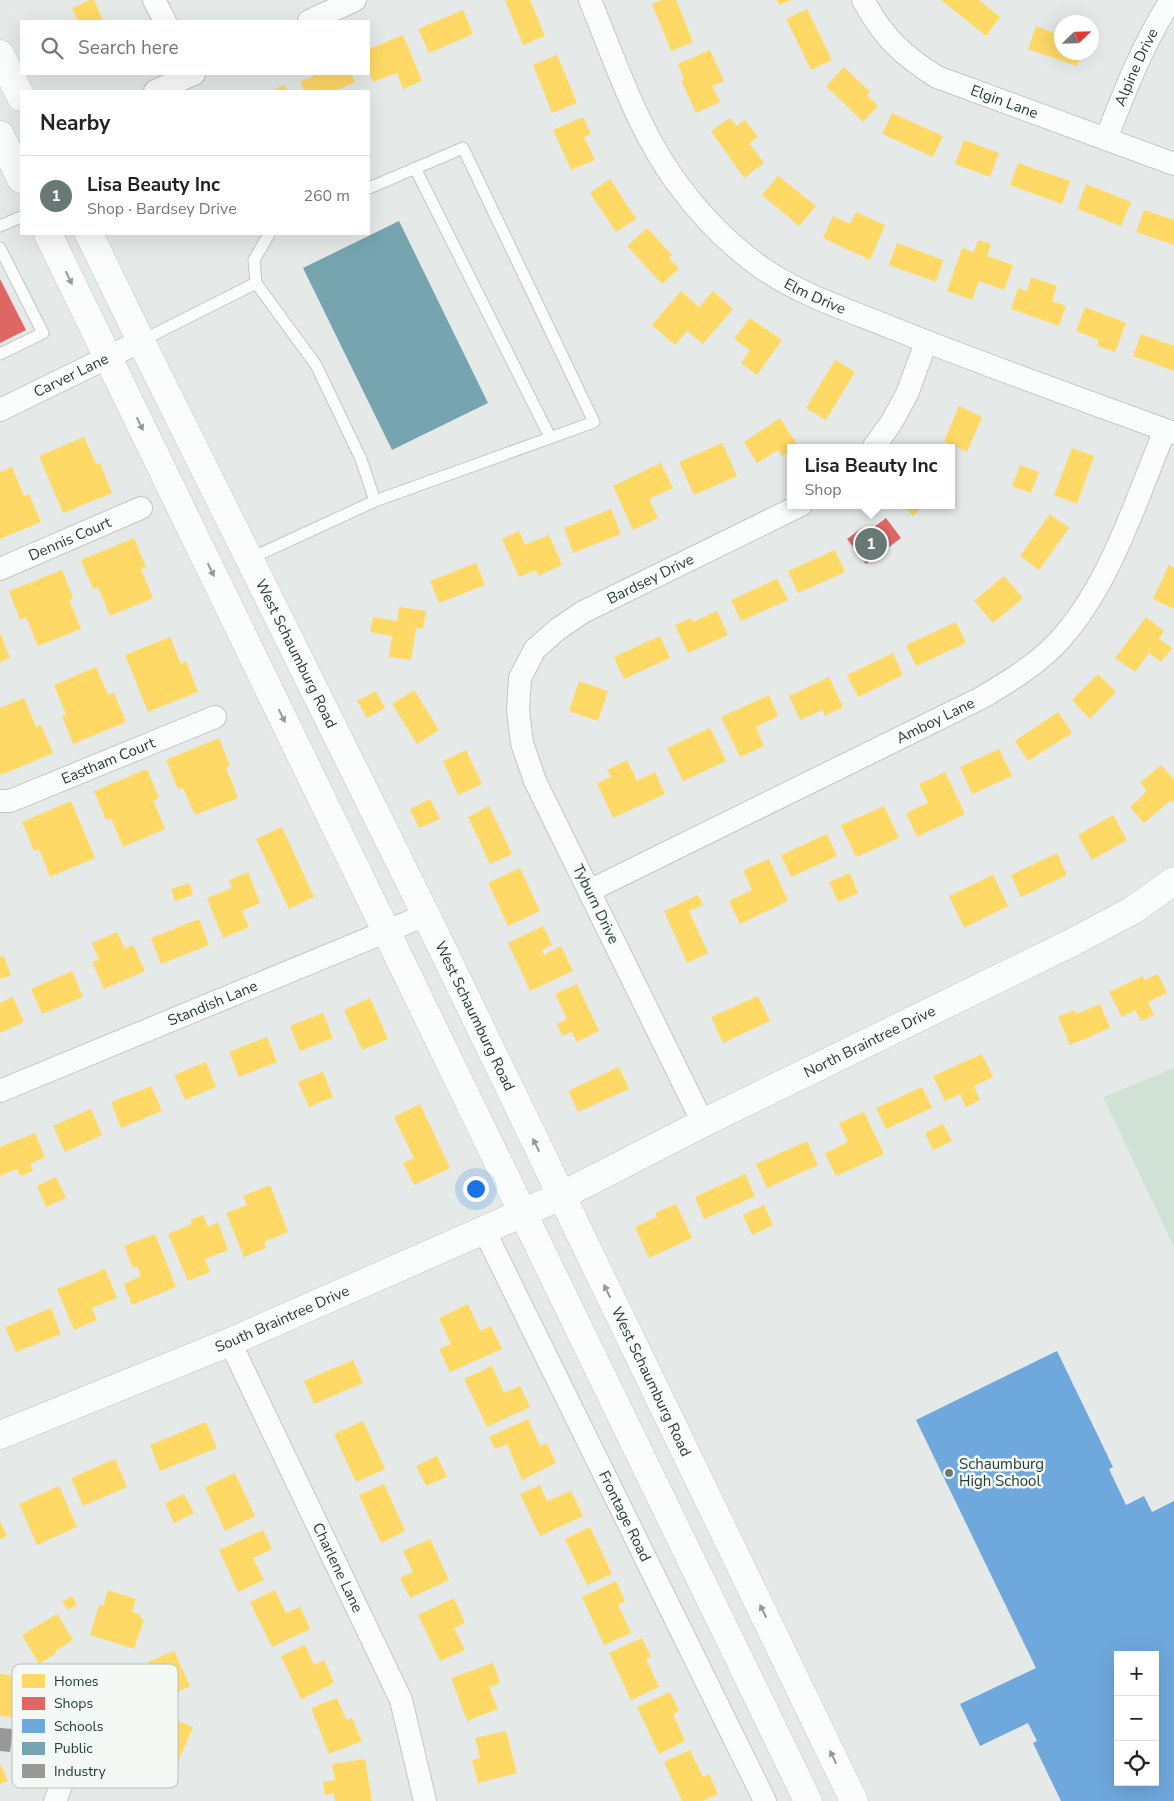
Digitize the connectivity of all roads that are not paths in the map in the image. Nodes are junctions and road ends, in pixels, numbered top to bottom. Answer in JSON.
{"nodes":[{"id":1,"x":154,"y":0,"type":"edge"},
{"id":2,"x":355,"y":0,"type":"edge"},
{"id":3,"x":590,"y":0,"type":"edge"},
{"id":4,"x":863,"y":0,"type":"edge"},
{"id":5,"x":1171,"y":0,"type":"edge"},
{"id":6,"x":164,"y":20,"type":"edge"},
{"id":7,"x":311,"y":20,"type":"edge"},
{"id":8,"x":0,"y":54,"type":"edge"},
{"id":9,"x":190,"y":75,"type":"edge"},
{"id":10,"x":157,"y":90,"type":"edge"},
{"id":11,"x":20,"y":95,"type":"edge"},
{"id":12,"x":1106,"y":138,"type":"junction"},
{"id":13,"x":1174,"y":164,"type":"edge"},
{"id":14,"x":415,"y":168,"type":"junction"},
{"id":15,"x":370,"y":188,"type":"edge"},
{"id":16,"x":20,"y":217,"type":"edge"},
{"id":17,"x":0,"y":226,"type":"edge"},
{"id":18,"x":48,"y":235,"type":"edge"},
{"id":19,"x":90,"y":235,"type":"edge"},
{"id":20,"x":268,"y":235,"type":"edge"},
{"id":21,"x":0,"y":248,"type":"edge"},
{"id":22,"x":256,"y":283,"type":"junction"},
{"id":23,"x":141,"y":341,"type":"junction"},
{"id":24,"x":926,"y":342,"type":"junction"},
{"id":25,"x":0,"y":354,"type":"edge"},
{"id":26,"x":108,"y":357,"type":"junction"},
{"id":27,"x":0,"y":410,"type":"edge"},
{"id":28,"x":1170,"y":431,"type":"edge"},
{"id":29,"x":550,"y":437,"type":"junction"},
{"id":30,"x":876,"y":444,"type":"edge"},
{"id":31,"x":375,"y":501,"type":"junction"},
{"id":32,"x":141,"y":508,"type":"dead end"},
{"id":33,"x":793,"y":509,"type":"edge"},
{"id":34,"x":248,"y":559,"type":"junction"},
{"id":35,"x":0,"y":569,"type":"edge"},
{"id":36,"x":520,"y":678,"type":"joint"},
{"id":37,"x":215,"y":717,"type":"dead end"},
{"id":38,"x":0,"y":801,"type":"edge"},
{"id":39,"x":1174,"y":881,"type":"edge"},
{"id":40,"x":589,"y":891,"type":"junction"},
{"id":41,"x":426,"y":915,"type":"junction"},
{"id":42,"x":386,"y":931,"type":"junction"},
{"id":43,"x":0,"y":1091,"type":"edge"},
{"id":44,"x":703,"y":1123,"type":"junction"},
{"id":45,"x":561,"y":1196,"type":"junction"},
{"id":46,"x":523,"y":1212,"type":"junction"},
{"id":47,"x":484,"y":1230,"type":"junction"},
{"id":48,"x":230,"y":1342,"type":"junction"},
{"id":49,"x":0,"y":1435,"type":"edge"},
{"id":50,"x":60,"y":1788,"type":"edge"},
{"id":51,"x":55,"y":1801,"type":"edge"},
{"id":52,"x":425,"y":1801,"type":"edge"},
{"id":53,"x":766,"y":1801,"type":"edge"},
{"id":54,"x":808,"y":1801,"type":"edge"},
{"id":55,"x":854,"y":1801,"type":"edge"}],
"edges":[{"from":1,"to":6,"type":"street"},
{"from":2,"to":7,"type":"street"},
{"from":3,"to":24,"type":"street","name":"Elm Drive"},
{"from":4,"to":12,"type":"street","name":"Elgin Lane"},
{"from":5,"to":12,"type":"street","name":"Alpine Drive"},
{"from":8,"to":11,"type":"main road"},
{"from":9,"to":10,"type":"street"},
{"from":12,"to":13,"type":"street","name":"Elgin Lane"},
{"from":14,"to":15,"type":"lane"},
{"from":14,"to":29,"type":"lane"},
{"from":14,"to":29,"type":"lane"},
{"from":16,"to":17,"type":"lane"},
{"from":18,"to":26,"type":"main road","one_way":true},
{"from":19,"to":23,"type":"main road","name":"West Schaumburg Road"},
{"from":20,"to":22,"type":"lane"},
{"from":21,"to":25,"type":"lane"},
{"from":22,"to":23,"type":"lane"},
{"from":22,"to":31,"type":"lane"},
{"from":23,"to":26,"type":"street","name":"Carver Lane"},
{"from":23,"to":34,"type":"main road","name":"West Schaumburg Road"},
{"from":24,"to":28,"type":"street","name":"Elm Drive"},
{"from":24,"to":30,"type":"street"},
{"from":26,"to":27,"type":"street","name":"Carver Lane"},
{"from":26,"to":42,"type":"main road","one_way":true},
{"from":28,"to":40,"type":"street","name":"Amboy Lane"},
{"from":29,"to":31,"type":"lane"},
{"from":31,"to":34,"type":"lane"},
{"from":32,"to":35,"type":"street","name":"Dennis Court"},
{"from":33,"to":36,"type":"street","name":"Bardsey Drive"},
{"from":34,"to":41,"type":"main road","name":"West Schaumburg Road"},
{"from":36,"to":40,"type":"street","name":"Tyburn Drive"},
{"from":37,"to":38,"type":"street","name":"Eastham Court"},
{"from":39,"to":44,"type":"main road","name":"North Braintree Drive"},
{"from":40,"to":44,"type":"street","name":"Tyburn Drive"},
{"from":41,"to":42,"type":"street","name":"Standish Lane"},
{"from":45,"to":41,"type":"main road","name":"West Schaumburg Road","one_way":true},
{"from":42,"to":43,"type":"street","name":"Standish Lane"},
{"from":42,"to":46,"type":"main road"},
{"from":44,"to":45,"type":"main road","name":"North Braintree Drive"},
{"from":45,"to":46,"type":"main road","name":"South Braintree Drive"},
{"from":55,"to":45,"type":"main road","name":"West Schaumburg Road","one_way":true},
{"from":46,"to":47,"type":"main road","name":"South Braintree Drive"},
{"from":46,"to":54,"type":"main road"},
{"from":47,"to":48,"type":"main road","name":"South Braintree Drive"},
{"from":47,"to":53,"type":"street","name":"Frontage Road"},
{"from":48,"to":49,"type":"main road","name":"South Braintree Drive"},
{"from":48,"to":52,"type":"street","name":"Charlene Lane"},
{"from":50,"to":51,"type":"street"}]}
